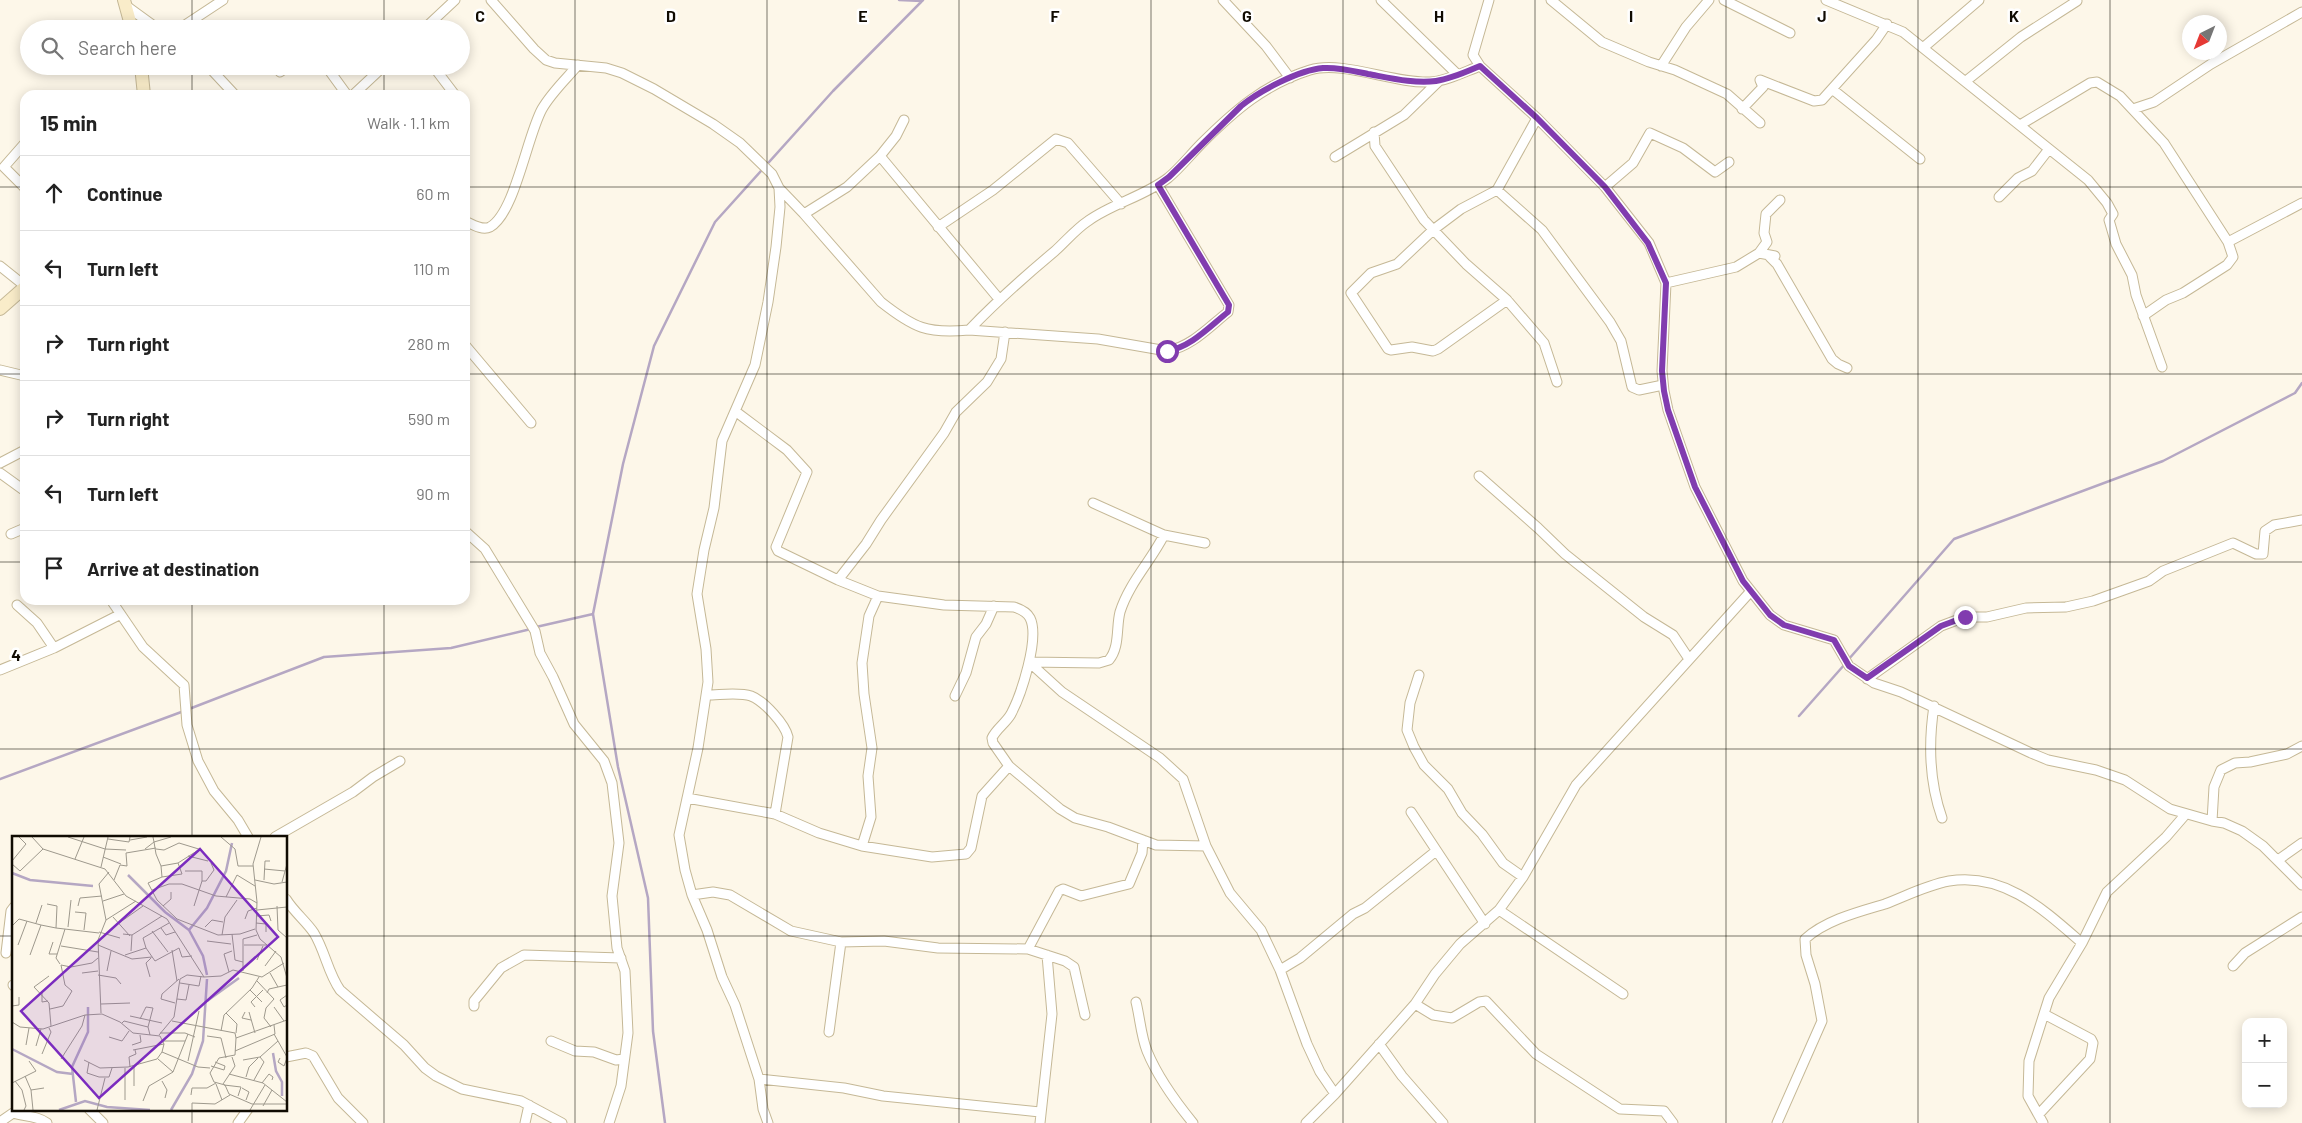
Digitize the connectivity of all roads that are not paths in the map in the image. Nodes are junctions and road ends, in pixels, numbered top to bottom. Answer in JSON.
{"nodes":[{"id":1,"x":223,"y":0,"type":"edge"},
{"id":2,"x":455,"y":0,"type":"edge"},
{"id":3,"x":491,"y":0,"type":"edge"},
{"id":4,"x":1223,"y":0,"type":"edge"},
{"id":5,"x":1380,"y":0,"type":"edge"},
{"id":6,"x":1489,"y":0,"type":"edge"},
{"id":7,"x":1550,"y":0,"type":"edge"},
{"id":8,"x":1709,"y":0,"type":"edge"},
{"id":9,"x":1724,"y":0,"type":"edge"},
{"id":10,"x":1826,"y":0,"type":"edge"},
{"id":11,"x":1979,"y":0,"type":"edge"},
{"id":12,"x":2077,"y":1,"type":"edge"},
{"id":13,"x":124,"y":3,"type":"edge"},
{"id":14,"x":1845,"y":3,"type":"edge"},
{"id":15,"x":2302,"y":12,"type":"edge"},
{"id":16,"x":129,"y":20,"type":"edge"},
{"id":17,"x":146,"y":20,"type":"edge"},
{"id":18,"x":193,"y":20,"type":"edge"},
{"id":19,"x":434,"y":20,"type":"edge"},
{"id":20,"x":1887,"y":24,"type":"junction"},
{"id":21,"x":1790,"y":33,"type":"dead end"},
{"id":22,"x":1924,"y":47,"type":"junction"},
{"id":23,"x":578,"y":65,"type":"junction"},
{"id":24,"x":1480,"y":66,"type":"junction"},
{"id":25,"x":1661,"y":66,"type":"junction"},
{"id":26,"x":142,"y":75,"type":"edge"},
{"id":27,"x":216,"y":75,"type":"edge"},
{"id":28,"x":333,"y":75,"type":"edge"},
{"id":29,"x":374,"y":75,"type":"edge"},
{"id":30,"x":440,"y":75,"type":"edge"},
{"id":31,"x":1458,"y":75,"type":"junction"},
{"id":32,"x":1290,"y":78,"type":"junction"},
{"id":33,"x":1439,"y":81,"type":"junction"},
{"id":34,"x":1966,"y":81,"type":"junction"},
{"id":35,"x":1832,"y":89,"type":"junction"},
{"id":36,"x":143,"y":90,"type":"edge"},
{"id":37,"x":230,"y":90,"type":"edge"},
{"id":38,"x":343,"y":90,"type":"edge"},
{"id":39,"x":358,"y":90,"type":"edge"},
{"id":40,"x":451,"y":90,"type":"edge"},
{"id":41,"x":1742,"y":109,"type":"junction"},
{"id":42,"x":2133,"y":109,"type":"junction"},
{"id":43,"x":1537,"y":118,"type":"junction"},
{"id":44,"x":904,"y":120,"type":"dead end"},
{"id":45,"x":1760,"y":123,"type":"dead end"},
{"id":46,"x":2020,"y":125,"type":"junction"},
{"id":47,"x":1374,"y":132,"type":"junction"},
{"id":48,"x":20,"y":149,"type":"edge"},
{"id":49,"x":2049,"y":149,"type":"junction"},
{"id":50,"x":880,"y":156,"type":"junction"},
{"id":51,"x":1335,"y":157,"type":"dead end"},
{"id":52,"x":1920,"y":159,"type":"dead end"},
{"id":53,"x":1728,"y":162,"type":"dead end"},
{"id":54,"x":20,"y":183,"type":"edge"},
{"id":55,"x":1158,"y":185,"type":"junction"},
{"id":56,"x":1605,"y":187,"type":"junction"},
{"id":57,"x":779,"y":188,"type":"junction"},
{"id":58,"x":1497,"y":190,"type":"junction"},
{"id":59,"x":1999,"y":197,"type":"dead end"},
{"id":60,"x":1780,"y":200,"type":"dead end"},
{"id":61,"x":2302,"y":203,"type":"edge"},
{"id":62,"x":1121,"y":204,"type":"junction"},
{"id":63,"x":804,"y":214,"type":"junction"},
{"id":64,"x":470,"y":223,"type":"edge"},
{"id":65,"x":938,"y":227,"type":"junction"},
{"id":66,"x":1433,"y":230,"type":"junction"},
{"id":67,"x":2228,"y":242,"type":"junction"},
{"id":68,"x":1759,"y":253,"type":"junction"},
{"id":69,"x":0,"y":266,"type":"edge"},
{"id":70,"x":20,"y":282,"type":"edge"},
{"id":71,"x":1666,"y":283,"type":"junction"},
{"id":72,"x":20,"y":291,"type":"edge"},
{"id":73,"x":999,"y":299,"type":"junction"},
{"id":74,"x":1507,"y":300,"type":"junction"},
{"id":75,"x":0,"y":309,"type":"edge"},
{"id":76,"x":2143,"y":316,"type":"junction"},
{"id":77,"x":969,"y":330,"type":"junction"},
{"id":78,"x":1005,"y":332,"type":"junction"},
{"id":79,"x":470,"y":351,"type":"edge"},
{"id":80,"x":2162,"y":367,"type":"dead end"},
{"id":81,"x":1847,"y":368,"type":"dead end"},
{"id":82,"x":0,"y":370,"type":"edge"},
{"id":83,"x":20,"y":375,"type":"edge"},
{"id":84,"x":1557,"y":382,"type":"dead end"},
{"id":85,"x":1663,"y":385,"type":"junction"},
{"id":86,"x":735,"y":411,"type":"junction"},
{"id":87,"x":531,"y":424,"type":"dead end"},
{"id":88,"x":20,"y":452,"type":"edge"},
{"id":89,"x":0,"y":462,"type":"edge"},
{"id":90,"x":0,"y":474,"type":"edge"},
{"id":91,"x":1478,"y":476,"type":"dead end"},
{"id":92,"x":20,"y":488,"type":"edge"},
{"id":93,"x":1094,"y":503,"type":"dead end"},
{"id":94,"x":2302,"y":520,"type":"edge"},
{"id":95,"x":20,"y":530,"type":"edge"},
{"id":96,"x":11,"y":534,"type":"dead end"},
{"id":97,"x":1164,"y":535,"type":"junction"},
{"id":98,"x":470,"y":536,"type":"edge"},
{"id":99,"x":1205,"y":543,"type":"dead end"},
{"id":100,"x":838,"y":580,"type":"junction"},
{"id":101,"x":1751,"y":591,"type":"junction"},
{"id":102,"x":878,"y":596,"type":"junction"},
{"id":103,"x":17,"y":605,"type":"dead end"},
{"id":104,"x":114,"y":605,"type":"edge"},
{"id":105,"x":994,"y":606,"type":"junction"},
{"id":106,"x":119,"y":614,"type":"junction"},
{"id":107,"x":54,"y":648,"type":"junction"},
{"id":108,"x":1689,"y":659,"type":"junction"},
{"id":109,"x":1029,"y":662,"type":"junction"},
{"id":110,"x":0,"y":670,"type":"edge"},
{"id":111,"x":1419,"y":675,"type":"dead end"},
{"id":112,"x":1867,"y":678,"type":"junction"},
{"id":113,"x":707,"y":694,"type":"junction"},
{"id":114,"x":955,"y":696,"type":"dead end"},
{"id":115,"x":1934,"y":706,"type":"junction"},
{"id":116,"x":2302,"y":746,"type":"edge"},
{"id":117,"x":400,"y":761,"type":"dead end"},
{"id":118,"x":1009,"y":766,"type":"junction"},
{"id":119,"x":687,"y":798,"type":"junction"},
{"id":120,"x":1410,"y":812,"type":"dead end"},
{"id":121,"x":775,"y":814,"type":"junction"},
{"id":122,"x":2185,"y":814,"type":"junction"},
{"id":123,"x":1942,"y":818,"type":"dead end"},
{"id":124,"x":2212,"y":821,"type":"junction"},
{"id":125,"x":247,"y":836,"type":"edge"},
{"id":126,"x":277,"y":836,"type":"edge"},
{"id":127,"x":1143,"y":840,"type":"junction"},
{"id":128,"x":2302,"y":843,"type":"edge"},
{"id":129,"x":862,"y":846,"type":"junction"},
{"id":130,"x":1206,"y":846,"type":"junction"},
{"id":131,"x":1436,"y":852,"type":"junction"},
{"id":132,"x":2278,"y":860,"type":"junction"},
{"id":133,"x":1523,"y":877,"type":"junction"},
{"id":134,"x":2302,"y":885,"type":"edge"},
{"id":135,"x":692,"y":895,"type":"junction"},
{"id":136,"x":288,"y":901,"type":"edge"},
{"id":137,"x":12,"y":910,"type":"edge"},
{"id":138,"x":1499,"y":910,"type":"junction"},
{"id":139,"x":2302,"y":917,"type":"edge"},
{"id":140,"x":1485,"y":924,"type":"junction"},
{"id":141,"x":841,"y":942,"type":"junction"},
{"id":142,"x":2082,"y":943,"type":"junction"},
{"id":143,"x":1028,"y":949,"type":"junction"},
{"id":144,"x":6,"y":953,"type":"dead end"},
{"id":145,"x":1048,"y":955,"type":"junction"},
{"id":146,"x":621,"y":958,"type":"junction"},
{"id":147,"x":2232,"y":966,"type":"dead end"},
{"id":148,"x":1280,"y":970,"type":"junction"},
{"id":149,"x":1623,"y":994,"type":"dead end"},
{"id":150,"x":1136,"y":1002,"type":"dead end"},
{"id":151,"x":1416,"y":1004,"type":"junction"},
{"id":152,"x":474,"y":1006,"type":"dead end"},
{"id":153,"x":2044,"y":1014,"type":"junction"},
{"id":154,"x":1085,"y":1015,"type":"dead end"},
{"id":155,"x":829,"y":1032,"type":"dead end"},
{"id":156,"x":551,"y":1041,"type":"dead end"},
{"id":157,"x":1379,"y":1044,"type":"junction"},
{"id":158,"x":288,"y":1057,"type":"edge"},
{"id":159,"x":624,"y":1059,"type":"junction"},
{"id":160,"x":759,"y":1079,"type":"junction"},
{"id":161,"x":1335,"y":1094,"type":"junction"},
{"id":162,"x":529,"y":1105,"type":"junction"},
{"id":163,"x":90,"y":1110,"type":"edge"},
{"id":164,"x":247,"y":1110,"type":"edge"},
{"id":165,"x":1040,"y":1112,"type":"junction"},
{"id":166,"x":2039,"y":1114,"type":"junction"},
{"id":167,"x":0,"y":1122,"type":"edge"},
{"id":168,"x":46,"y":1123,"type":"edge"},
{"id":169,"x":103,"y":1123,"type":"edge"},
{"id":170,"x":238,"y":1123,"type":"edge"},
{"id":171,"x":363,"y":1123,"type":"edge"},
{"id":172,"x":525,"y":1123,"type":"edge"},
{"id":173,"x":562,"y":1123,"type":"edge"},
{"id":174,"x":609,"y":1123,"type":"edge"},
{"id":175,"x":768,"y":1123,"type":"edge"},
{"id":176,"x":1040,"y":1123,"type":"edge"},
{"id":177,"x":1193,"y":1123,"type":"edge"},
{"id":178,"x":1306,"y":1123,"type":"edge"},
{"id":179,"x":1443,"y":1123,"type":"edge"},
{"id":180,"x":1673,"y":1123,"type":"edge"},
{"id":181,"x":1777,"y":1123,"type":"edge"},
{"id":182,"x":2043,"y":1123,"type":"edge"}],
"edges":[{"from":1,"to":18,"type":"street"},
{"from":2,"to":19,"type":"street"},
{"from":3,"to":23,"type":"street"},
{"from":4,"to":32,"type":"street"},
{"from":5,"to":31,"type":"street"},
{"from":6,"to":24,"type":"street"},
{"from":7,"to":25,"type":"street"},
{"from":8,"to":25,"type":"street"},
{"from":9,"to":21,"type":"street"},
{"from":10,"to":14,"type":"street"},
{"from":11,"to":22,"type":"street"},
{"from":12,"to":34,"type":"street"},
{"from":13,"to":16,"type":"main road"},
{"from":13,"to":17,"type":"street"},
{"from":14,"to":20,"type":"street"},
{"from":15,"to":42,"type":"street"},
{"from":20,"to":22,"type":"street"},
{"from":20,"to":35,"type":"street"},
{"from":22,"to":34,"type":"street"},
{"from":23,"to":57,"type":"street"},
{"from":23,"to":64,"type":"street"},
{"from":24,"to":31,"type":"street"},
{"from":24,"to":43,"type":"street"},
{"from":25,"to":41,"type":"street"},
{"from":26,"to":36,"type":"main road"},
{"from":27,"to":37,"type":"street"},
{"from":28,"to":38,"type":"street"},
{"from":29,"to":39,"type":"street"},
{"from":30,"to":40,"type":"street"},
{"from":31,"to":33,"type":"street"},
{"from":32,"to":33,"type":"street"},
{"from":32,"to":55,"type":"street"},
{"from":33,"to":47,"type":"street"},
{"from":34,"to":46,"type":"street"},
{"from":35,"to":41,"type":"street"},
{"from":35,"to":52,"type":"street"},
{"from":41,"to":45,"type":"street"},
{"from":42,"to":46,"type":"street"},
{"from":42,"to":67,"type":"street"},
{"from":43,"to":56,"type":"street"},
{"from":43,"to":58,"type":"street"},
{"from":44,"to":50,"type":"street"},
{"from":46,"to":49,"type":"street"},
{"from":47,"to":51,"type":"street"},
{"from":47,"to":66,"type":"street"},
{"from":48,"to":54,"type":"street"},
{"from":49,"to":59,"type":"street"},
{"from":49,"to":76,"type":"street"},
{"from":50,"to":63,"type":"street"},
{"from":50,"to":65,"type":"street"},
{"from":53,"to":56,"type":"street"},
{"from":55,"to":62,"type":"street"},
{"from":55,"to":78,"type":"street"},
{"from":56,"to":71,"type":"street"},
{"from":57,"to":63,"type":"street"},
{"from":57,"to":86,"type":"street"},
{"from":58,"to":66,"type":"street"},
{"from":58,"to":85,"type":"street"},
{"from":60,"to":68,"type":"street"},
{"from":61,"to":67,"type":"street"},
{"from":62,"to":65,"type":"street"},
{"from":62,"to":73,"type":"street"},
{"from":63,"to":77,"type":"street"},
{"from":65,"to":73,"type":"street"},
{"from":66,"to":74,"type":"street"},
{"from":66,"to":74,"type":"street"},
{"from":67,"to":76,"type":"street"},
{"from":68,"to":71,"type":"street"},
{"from":68,"to":81,"type":"street"},
{"from":69,"to":70,"type":"street"},
{"from":71,"to":85,"type":"street"},
{"from":72,"to":75,"type":"main road"},
{"from":73,"to":77,"type":"street"},
{"from":74,"to":84,"type":"street"},
{"from":76,"to":80,"type":"street"},
{"from":77,"to":78,"type":"street"},
{"from":78,"to":100,"type":"street"},
{"from":79,"to":87,"type":"street"},
{"from":82,"to":83,"type":"street"},
{"from":85,"to":101,"type":"street"},
{"from":86,"to":100,"type":"street"},
{"from":86,"to":113,"type":"street"},
{"from":88,"to":89,"type":"street"},
{"from":90,"to":92,"type":"street"},
{"from":91,"to":108,"type":"street"},
{"from":93,"to":97,"type":"street"},
{"from":94,"to":112,"type":"street"},
{"from":95,"to":96,"type":"street"},
{"from":97,"to":99,"type":"street"},
{"from":97,"to":109,"type":"street"},
{"from":98,"to":146,"type":"street"},
{"from":100,"to":102,"type":"street"},
{"from":101,"to":108,"type":"street"},
{"from":101,"to":112,"type":"street"},
{"from":102,"to":105,"type":"street"},
{"from":102,"to":129,"type":"street"},
{"from":103,"to":107,"type":"street"},
{"from":104,"to":106,"type":"street"},
{"from":105,"to":109,"type":"street"},
{"from":105,"to":114,"type":"street"},
{"from":106,"to":107,"type":"street"},
{"from":106,"to":125,"type":"street"},
{"from":107,"to":110,"type":"street"},
{"from":108,"to":133,"type":"street"},
{"from":109,"to":118,"type":"street"},
{"from":109,"to":130,"type":"street"},
{"from":111,"to":133,"type":"street"},
{"from":112,"to":115,"type":"street"},
{"from":113,"to":119,"type":"street"},
{"from":113,"to":121,"type":"street"},
{"from":115,"to":122,"type":"street"},
{"from":115,"to":123,"type":"street"},
{"from":116,"to":124,"type":"street"},
{"from":117,"to":126,"type":"street"},
{"from":118,"to":127,"type":"street"},
{"from":118,"to":129,"type":"street"},
{"from":119,"to":121,"type":"street"},
{"from":119,"to":135,"type":"street"},
{"from":120,"to":131,"type":"street"},
{"from":121,"to":129,"type":"street"},
{"from":122,"to":124,"type":"street"},
{"from":122,"to":142,"type":"street"},
{"from":124,"to":132,"type":"street"},
{"from":127,"to":130,"type":"street"},
{"from":127,"to":143,"type":"street"},
{"from":128,"to":132,"type":"street"},
{"from":130,"to":148,"type":"street"},
{"from":131,"to":140,"type":"street"},
{"from":131,"to":148,"type":"street"},
{"from":132,"to":134,"type":"street"},
{"from":133,"to":138,"type":"street"},
{"from":135,"to":141,"type":"street"},
{"from":135,"to":160,"type":"street"},
{"from":136,"to":162,"type":"street"},
{"from":137,"to":144,"type":"street"},
{"from":138,"to":140,"type":"street"},
{"from":138,"to":149,"type":"street"},
{"from":139,"to":147,"type":"street"},
{"from":140,"to":151,"type":"street"},
{"from":141,"to":143,"type":"street"},
{"from":141,"to":155,"type":"street"},
{"from":142,"to":153,"type":"street"},
{"from":142,"to":181,"type":"street"},
{"from":143,"to":145,"type":"street"},
{"from":145,"to":154,"type":"street"},
{"from":145,"to":165,"type":"street"},
{"from":146,"to":152,"type":"street"},
{"from":146,"to":159,"type":"street"},
{"from":148,"to":161,"type":"street"},
{"from":150,"to":177,"type":"street"},
{"from":151,"to":157,"type":"street"},
{"from":151,"to":180,"type":"street"},
{"from":153,"to":166,"type":"street"},
{"from":153,"to":166,"type":"street"},
{"from":156,"to":159,"type":"street"},
{"from":157,"to":161,"type":"street"},
{"from":157,"to":179,"type":"street"},
{"from":158,"to":171,"type":"street"},
{"from":159,"to":174,"type":"street"},
{"from":160,"to":165,"type":"street"},
{"from":160,"to":175,"type":"street"},
{"from":161,"to":178,"type":"street"},
{"from":162,"to":172,"type":"street"},
{"from":162,"to":173,"type":"street"},
{"from":163,"to":169,"type":"street"},
{"from":164,"to":170,"type":"street"},
{"from":165,"to":176,"type":"street"},
{"from":166,"to":182,"type":"street"},
{"from":167,"to":168,"type":"street"}]}
